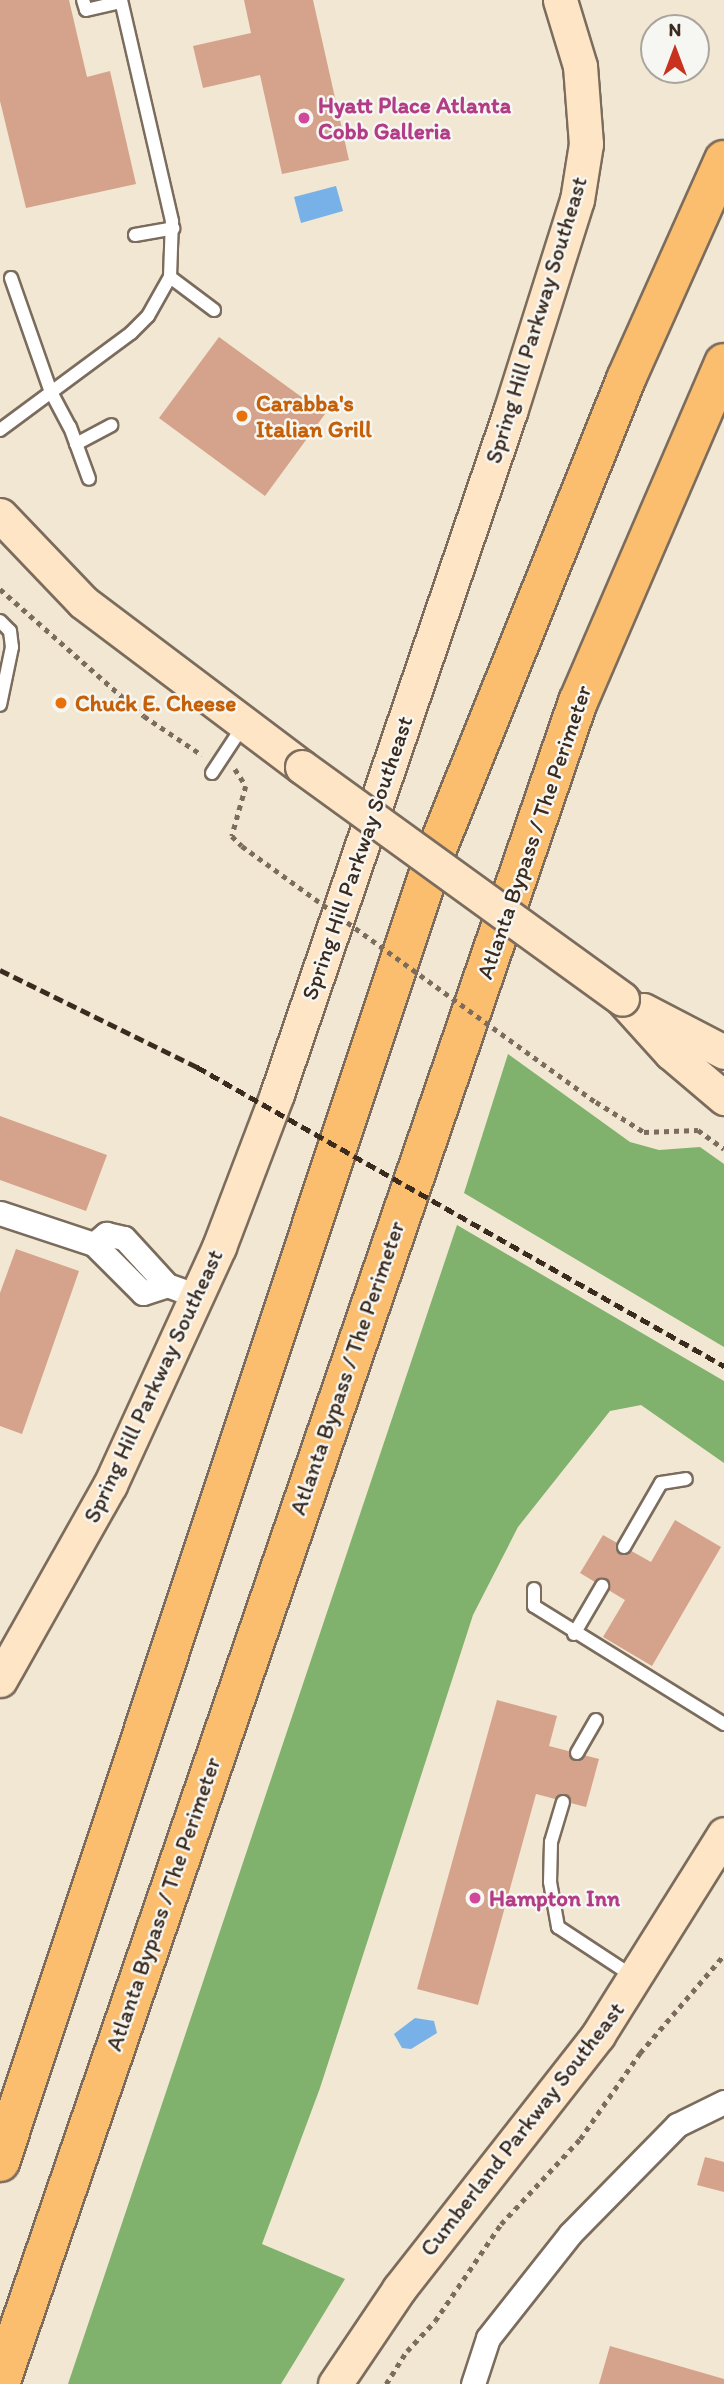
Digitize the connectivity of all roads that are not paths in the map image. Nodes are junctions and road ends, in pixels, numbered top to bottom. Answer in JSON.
{"nodes":[{"id":1,"x":83,"y":0,"type":"edge"},
{"id":2,"x":560,"y":0,"type":"edge"},
{"id":3,"x":121,"y":1,"type":"edge"},
{"id":4,"x":724,"y":160,"type":"edge"},
{"id":5,"x":173,"y":228,"type":"junction"},
{"id":6,"x":135,"y":235,"type":"dead end"},
{"id":7,"x":170,"y":277,"type":"junction"},
{"id":8,"x":11,"y":278,"type":"dead end"},
{"id":9,"x":214,"y":310,"type":"dead end"},
{"id":10,"x":724,"y":363,"type":"edge"},
{"id":11,"x":51,"y":392,"type":"junction"},
{"id":12,"x":111,"y":425,"type":"dead end"},
{"id":13,"x":0,"y":430,"type":"edge"},
{"id":14,"x":76,"y":444,"type":"junction"},
{"id":15,"x":89,"y":480,"type":"dead end"},
{"id":16,"x":0,"y":515,"type":"edge"},
{"id":17,"x":0,"y":621,"type":"edge"},
{"id":18,"x":0,"y":705,"type":"edge"},
{"id":19,"x":243,"y":726,"type":"junction"},
{"id":20,"x":212,"y":774,"type":"dead end"},
{"id":21,"x":622,"y":999,"type":"junction"},
{"id":22,"x":724,"y":1052,"type":"edge"},
{"id":23,"x":724,"y":1098,"type":"edge"},
{"id":24,"x":0,"y":1213,"type":"edge"},
{"id":25,"x":182,"y":1290,"type":"junction"},
{"id":26,"x":686,"y":1479,"type":"dead end"},
{"id":27,"x":624,"y":1547,"type":"dead end"},
{"id":28,"x":602,"y":1586,"type":"dead end"},
{"id":29,"x":534,"y":1589,"type":"dead end"},
{"id":30,"x":574,"y":1634,"type":"junction"},
{"id":31,"x":0,"y":1680,"type":"edge"},
{"id":32,"x":596,"y":1720,"type":"dead end"},
{"id":33,"x":724,"y":1724,"type":"edge"},
{"id":34,"x":577,"y":1753,"type":"dead end"},
{"id":35,"x":564,"y":1801,"type":"dead end"},
{"id":36,"x":724,"y":1834,"type":"edge"},
{"id":37,"x":637,"y":1979,"type":"junction"},
{"id":38,"x":724,"y":2102,"type":"edge"},
{"id":39,"x":0,"y":2162,"type":"edge"},
{"id":40,"x":1,"y":2384,"type":"edge"},
{"id":41,"x":335,"y":2384,"type":"edge"},
{"id":42,"x":474,"y":2384,"type":"edge"}],
"edges":[{"from":1,"to":3,"type":"lane"},
{"from":2,"to":25,"type":"street","name":"Spring Hill Parkway Southeast"},
{"from":3,"to":5,"type":"lane"},
{"from":4,"to":39,"type":"highway"},
{"from":5,"to":6,"type":"lane"},
{"from":5,"to":7,"type":"lane"},
{"from":7,"to":9,"type":"lane"},
{"from":7,"to":11,"type":"lane"},
{"from":8,"to":11,"type":"lane"},
{"from":10,"to":40,"type":"highway","name":"Atlanta Bypass / The Perimeter"},
{"from":11,"to":13,"type":"lane"},
{"from":11,"to":14,"type":"lane"},
{"from":12,"to":14,"type":"lane"},
{"from":14,"to":15,"type":"lane"},
{"from":16,"to":19,"type":"street"},
{"from":17,"to":18,"type":"lane"},
{"from":19,"to":20,"type":"lane"},
{"from":19,"to":21,"type":"street","bridge":true},
{"from":21,"to":22,"type":"street"},
{"from":21,"to":23,"type":"street"},
{"from":24,"to":25,"type":"street"},
{"from":25,"to":31,"type":"street","name":"Spring Hill Parkway Southeast"},
{"from":26,"to":27,"type":"lane"},
{"from":28,"to":30,"type":"lane"},
{"from":29,"to":30,"type":"lane"},
{"from":30,"to":33,"type":"lane"},
{"from":32,"to":34,"type":"lane"},
{"from":35,"to":37,"type":"lane"},
{"from":36,"to":37,"type":"street","name":"Cumberland Parkway Southeast"},
{"from":37,"to":41,"type":"street","name":"Cumberland Parkway Southeast"},
{"from":38,"to":42,"type":"street"}]}
